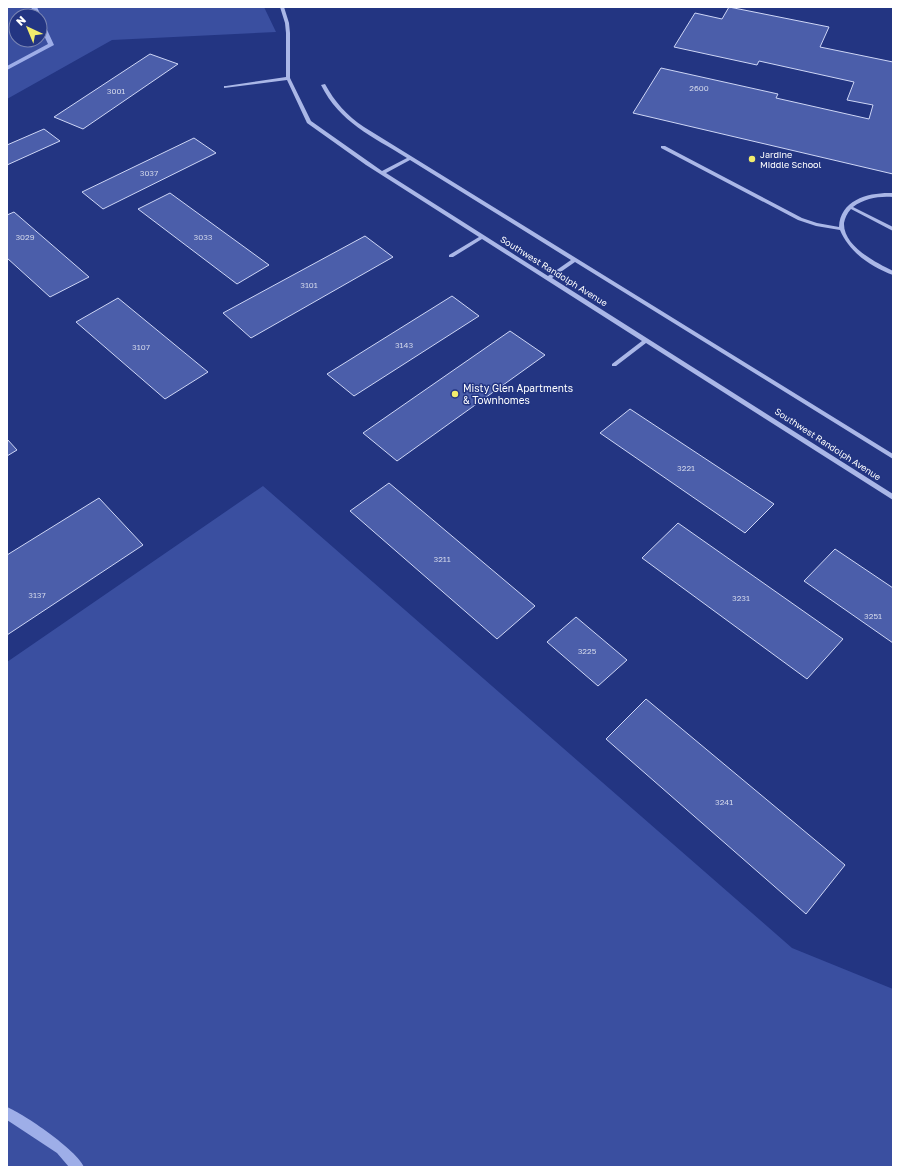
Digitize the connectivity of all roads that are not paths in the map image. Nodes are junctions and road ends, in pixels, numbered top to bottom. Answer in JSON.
{"nodes":[{"id":1,"x":282,"y":7,"type":"edge"},
{"id":2,"x":288,"y":78,"type":"junction"},
{"id":3,"x":323,"y":85,"type":"dead end"},
{"id":4,"x":226,"y":87,"type":"dead end"},
{"id":5,"x":663,"y":147,"type":"dead end"},
{"id":6,"x":410,"y":158,"type":"junction"},
{"id":7,"x":382,"y":173,"type":"junction"},
{"id":8,"x":893,"y":195,"type":"edge"},
{"id":9,"x":850,"y":207,"type":"junction"},
{"id":10,"x":842,"y":229,"type":"junction"},
{"id":11,"x":893,"y":229,"type":"edge"},
{"id":12,"x":482,"y":236,"type":"junction"},
{"id":13,"x":451,"y":256,"type":"dead end"},
{"id":14,"x":574,"y":260,"type":"junction"},
{"id":15,"x":893,"y":273,"type":"edge"},
{"id":16,"x":548,"y":278,"type":"junction"},
{"id":17,"x":647,"y":340,"type":"junction"},
{"id":18,"x":614,"y":365,"type":"dead end"},
{"id":19,"x":893,"y":457,"type":"edge"},
{"id":20,"x":891,"y":493,"type":"edge"}],
"edges":[{"from":1,"to":2,"type":"street","name":"Southwest Randolph Avenue"},
{"from":2,"to":4,"type":"street"},
{"from":2,"to":7,"type":"street","name":"Southwest Randolph Avenue"},
{"from":3,"to":6,"type":"street"},
{"from":5,"to":10,"type":"street"},
{"from":6,"to":7,"type":"street"},
{"from":6,"to":14,"type":"street"},
{"from":7,"to":12,"type":"street","name":"Southwest Randolph Avenue"},
{"from":8,"to":9,"type":"street"},
{"from":9,"to":10,"type":"street"},
{"from":9,"to":11,"type":"street"},
{"from":10,"to":15,"type":"street"},
{"from":12,"to":13,"type":"street"},
{"from":12,"to":16,"type":"street","name":"Southwest Randolph Avenue"},
{"from":14,"to":16,"type":"street"},
{"from":14,"to":19,"type":"street"},
{"from":16,"to":17,"type":"street","name":"Southwest Randolph Avenue"},
{"from":17,"to":18,"type":"street"},
{"from":17,"to":20,"type":"street","name":"Southwest Randolph Avenue"}]}
